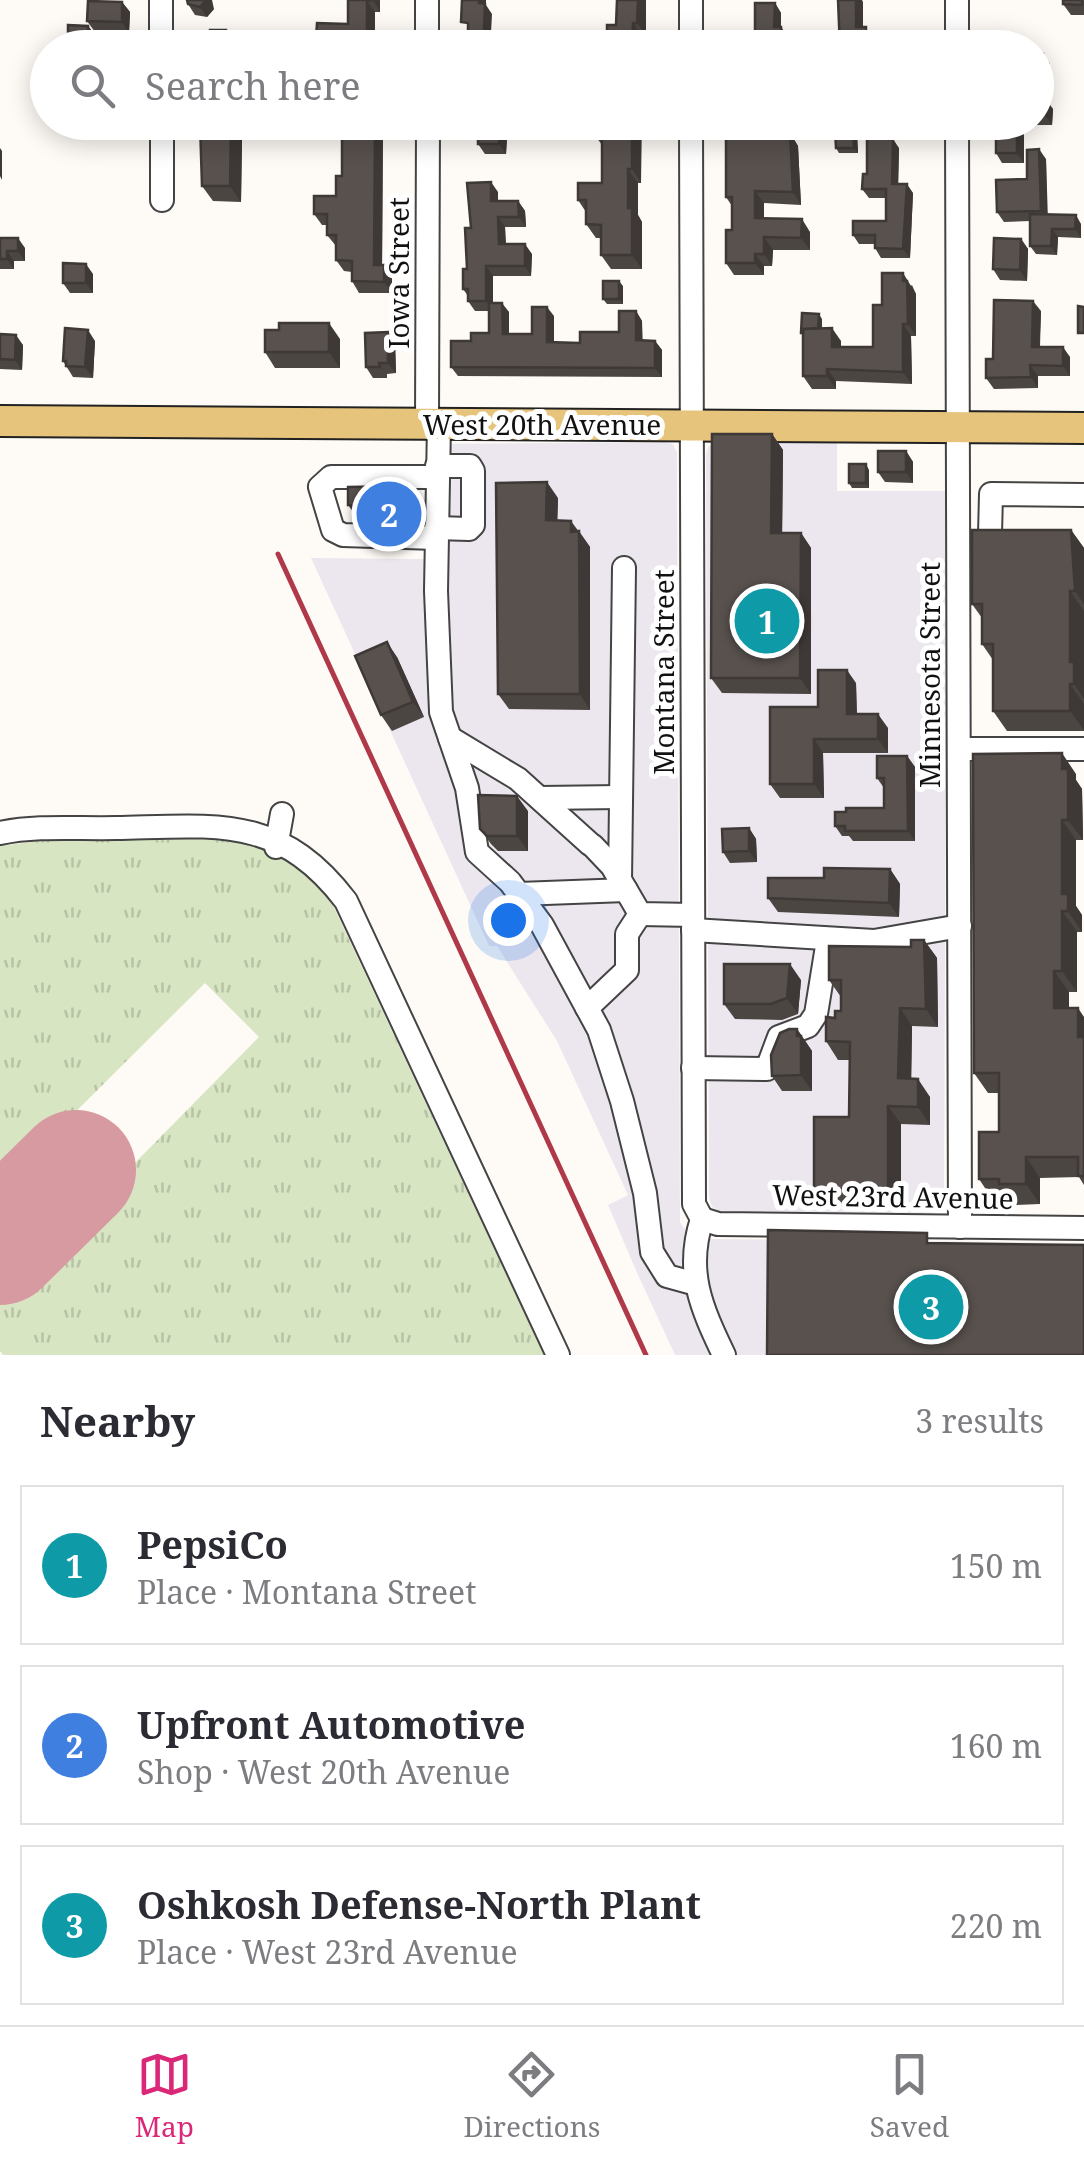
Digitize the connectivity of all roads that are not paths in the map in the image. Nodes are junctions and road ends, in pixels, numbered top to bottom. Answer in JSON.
{"nodes":[{"id":1,"x":161,"y":0,"type":"edge"},
{"id":2,"x":427,"y":0,"type":"edge"},
{"id":3,"x":690,"y":0,"type":"edge"},
{"id":4,"x":957,"y":0,"type":"edge"},
{"id":5,"x":161,"y":30,"type":"edge"},
{"id":6,"x":427,"y":30,"type":"edge"},
{"id":7,"x":691,"y":30,"type":"edge"},
{"id":8,"x":957,"y":30,"type":"edge"},
{"id":9,"x":162,"y":140,"type":"edge"},
{"id":10,"x":428,"y":140,"type":"edge"},
{"id":11,"x":691,"y":140,"type":"edge"},
{"id":12,"x":957,"y":140,"type":"edge"},
{"id":13,"x":162,"y":200,"type":"dead end"},
{"id":14,"x":0,"y":421,"type":"edge"},
{"id":15,"x":433,"y":424,"type":"junction"},
{"id":16,"x":693,"y":424,"type":"junction"},
{"id":17,"x":959,"y":427,"type":"junction"},
{"id":18,"x":1084,"y":428,"type":"edge"},
{"id":19,"x":438,"y":472,"type":"junction"},
{"id":20,"x":1084,"y":496,"type":"edge"},
{"id":21,"x":436,"y":533,"type":"junction"},
{"id":22,"x":959,"y":534,"type":"junction"},
{"id":23,"x":624,"y":568,"type":"dead end"},
{"id":24,"x":450,"y":738,"type":"junction"},
{"id":25,"x":960,"y":749,"type":"junction"},
{"id":26,"x":1084,"y":749,"type":"edge"},
{"id":27,"x":621,"y":797,"type":"junction"},
{"id":28,"x":540,"y":798,"type":"junction"},
{"id":29,"x":282,"y":814,"type":"dead end"},
{"id":30,"x":0,"y":834,"type":"edge"},
{"id":31,"x":277,"y":844,"type":"junction"},
{"id":32,"x":623,"y":885,"type":"junction"},
{"id":33,"x":519,"y":894,"type":"junction"},
{"id":34,"x":640,"y":914,"type":"junction"},
{"id":35,"x":693,"y":922,"type":"junction"},
{"id":36,"x":960,"y":926,"type":"junction"},
{"id":37,"x":828,"y":940,"type":"junction"},
{"id":38,"x":587,"y":1008,"type":"junction"},
{"id":39,"x":694,"y":1068,"type":"junction"},
{"id":40,"x":702,"y":1219,"type":"junction"},
{"id":41,"x":960,"y":1227,"type":"junction"},
{"id":42,"x":1084,"y":1228,"type":"edge"},
{"id":43,"x":696,"y":1284,"type":"junction"},
{"id":44,"x":558,"y":1355,"type":"edge"},
{"id":45,"x":724,"y":1355,"type":"edge"}],
"edges":[{"from":1,"to":5,"type":"street"},
{"from":2,"to":6,"type":"street"},
{"from":3,"to":7,"type":"street"},
{"from":4,"to":8,"type":"street"},
{"from":9,"to":13,"type":"street"},
{"from":10,"to":15,"type":"street","name":"Iowa Street"},
{"from":11,"to":16,"type":"street","name":"Montana Street"},
{"from":12,"to":17,"type":"street","name":"Minnesota Street"},
{"from":14,"to":15,"type":"main road","name":"West 20th Avenue"},
{"from":15,"to":16,"type":"main road","name":"West 20th Avenue"},
{"from":15,"to":19,"type":"street","name":"Iowa Street"},
{"from":16,"to":17,"type":"main road","name":"West 20th Avenue"},
{"from":16,"to":35,"type":"street","name":"Montana Street"},
{"from":17,"to":18,"type":"main road","name":"West 20th Avenue"},
{"from":17,"to":22,"type":"street","name":"Minnesota Street"},
{"from":19,"to":21,"type":"street","name":"Iowa Street"},
{"from":19,"to":21,"type":"street"},
{"from":19,"to":21,"type":"street"},
{"from":20,"to":22,"type":"street"},
{"from":21,"to":24,"type":"street","name":"Iowa Street"},
{"from":22,"to":25,"type":"street","name":"Minnesota Street"},
{"from":23,"to":27,"type":"street"},
{"from":24,"to":28,"type":"street"},
{"from":24,"to":33,"type":"street","name":"Iowa Street"},
{"from":25,"to":26,"type":"street"},
{"from":25,"to":36,"type":"street","name":"Minnesota Street"},
{"from":27,"to":28,"type":"street"},
{"from":27,"to":32,"type":"street"},
{"from":28,"to":32,"type":"street"},
{"from":29,"to":31,"type":"street"},
{"from":30,"to":31,"type":"street"},
{"from":31,"to":44,"type":"street"},
{"from":32,"to":33,"type":"street"},
{"from":32,"to":34,"type":"street"},
{"from":33,"to":38,"type":"street","name":"Iowa Street"},
{"from":34,"to":35,"type":"street"},
{"from":34,"to":38,"type":"street"},
{"from":35,"to":37,"type":"street"},
{"from":35,"to":39,"type":"street","name":"Montana Street"},
{"from":36,"to":37,"type":"street"},
{"from":36,"to":41,"type":"street","name":"Minnesota Street"},
{"from":37,"to":39,"type":"street"},
{"from":38,"to":43,"type":"street","name":"Iowa Street"},
{"from":39,"to":40,"type":"street","name":"Montana Street"},
{"from":40,"to":41,"type":"street","name":"West 23rd Avenue"},
{"from":40,"to":43,"type":"street","name":"Montana Street"},
{"from":41,"to":42,"type":"street","name":"West 23rd Avenue"},
{"from":43,"to":45,"type":"street"}]}
